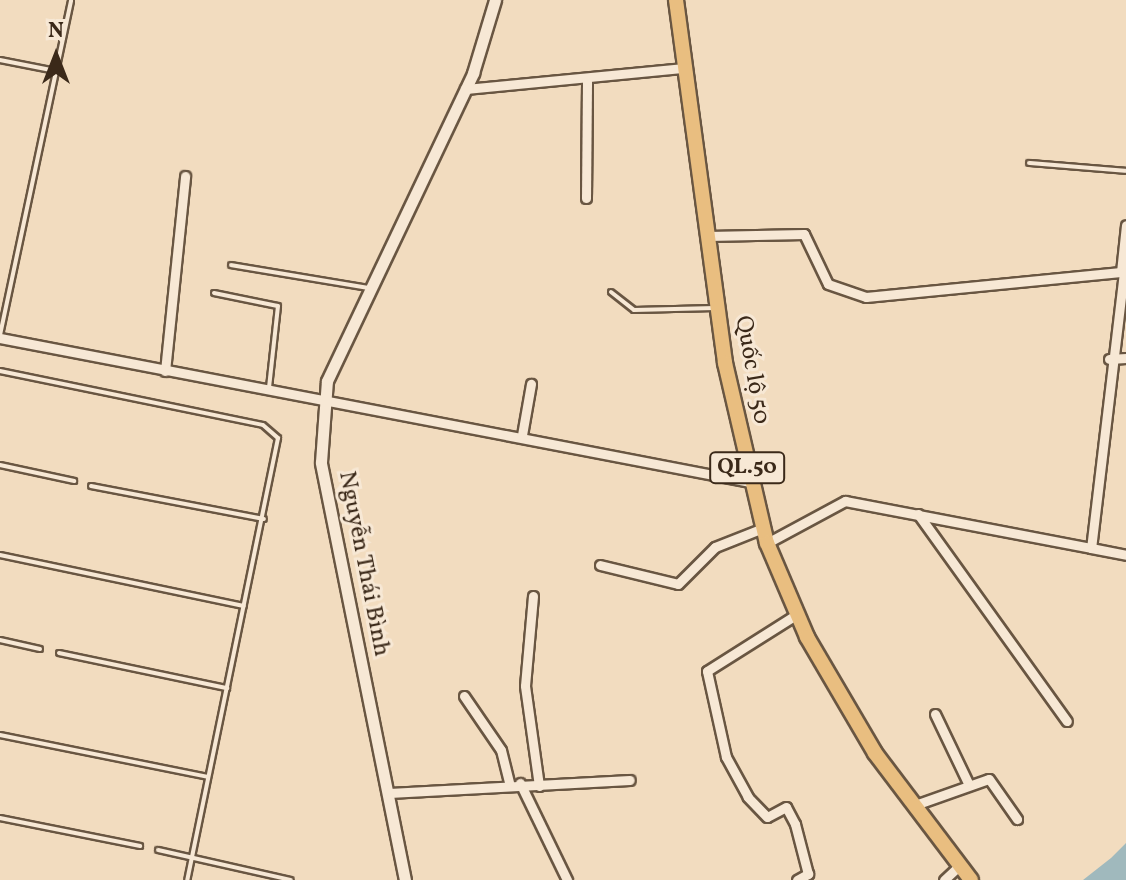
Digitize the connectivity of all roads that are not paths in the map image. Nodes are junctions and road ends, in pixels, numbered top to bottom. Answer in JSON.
{"nodes":[{"id":1,"x":71,"y":0,"type":"edge"},
{"id":2,"x":495,"y":0,"type":"edge"},
{"id":3,"x":676,"y":0,"type":"edge"},
{"id":4,"x":0,"y":60,"type":"edge"},
{"id":5,"x":685,"y":68,"type":"junction"},
{"id":6,"x":57,"y":71,"type":"junction"},
{"id":7,"x":587,"y":82,"type":"junction"},
{"id":8,"x":465,"y":89,"type":"junction"},
{"id":9,"x":1029,"y":163,"type":"dead end"},
{"id":10,"x":1126,"y":171,"type":"edge"},
{"id":11,"x":185,"y":176,"type":"dead end"},
{"id":12,"x":586,"y":198,"type":"dead end"},
{"id":13,"x":1126,"y":225,"type":"edge"},
{"id":14,"x":708,"y":236,"type":"junction"},
{"id":15,"x":231,"y":265,"type":"dead end"},
{"id":16,"x":1120,"y":272,"type":"edge"},
{"id":17,"x":371,"y":289,"type":"junction"},
{"id":18,"x":611,"y":292,"type":"dead end"},
{"id":19,"x":214,"y":293,"type":"dead end"},
{"id":20,"x":0,"y":297,"type":"edge"},
{"id":21,"x":8,"y":298,"type":"junction"},
{"id":22,"x":718,"y":308,"type":"junction"},
{"id":23,"x":0,"y":336,"type":"edge"},
{"id":24,"x":1126,"y":358,"type":"edge"},
{"id":25,"x":1109,"y":359,"type":"junction"},
{"id":26,"x":0,"y":371,"type":"edge"},
{"id":27,"x":165,"y":371,"type":"junction"},
{"id":28,"x":531,"y":384,"type":"dead end"},
{"id":29,"x":269,"y":388,"type":"junction"},
{"id":30,"x":326,"y":399,"type":"junction"},
{"id":31,"x":522,"y":435,"type":"junction"},
{"id":32,"x":0,"y":465,"type":"edge"},
{"id":33,"x":74,"y":481,"type":"dead end"},
{"id":34,"x":750,"y":482,"type":"junction"},
{"id":35,"x":91,"y":486,"type":"dead end"},
{"id":36,"x":918,"y":514,"type":"junction"},
{"id":37,"x":264,"y":519,"type":"junction"},
{"id":38,"x":765,"y":536,"type":"junction"},
{"id":39,"x":1091,"y":548,"type":"junction"},
{"id":40,"x":0,"y":555,"type":"edge"},
{"id":41,"x":1126,"y":555,"type":"edge"},
{"id":42,"x":600,"y":565,"type":"dead end"},
{"id":43,"x":533,"y":596,"type":"dead end"},
{"id":44,"x":245,"y":607,"type":"junction"},
{"id":45,"x":797,"y":614,"type":"junction"},
{"id":46,"x":0,"y":640,"type":"edge"},
{"id":47,"x":40,"y":649,"type":"dead end"},
{"id":48,"x":59,"y":653,"type":"dead end"},
{"id":49,"x":227,"y":688,"type":"junction"},
{"id":50,"x":464,"y":696,"type":"dead end"},
{"id":51,"x":935,"y":714,"type":"dead end"},
{"id":52,"x":1067,"y":721,"type":"dead end"},
{"id":53,"x":0,"y":735,"type":"edge"},
{"id":54,"x":208,"y":777,"type":"junction"},
{"id":55,"x":630,"y":780,"type":"dead end"},
{"id":56,"x":509,"y":783,"type":"junction"},
{"id":57,"x":520,"y":783,"type":"junction"},
{"id":58,"x":969,"y":785,"type":"junction"},
{"id":59,"x":539,"y":786,"type":"junction"},
{"id":60,"x":389,"y":793,"type":"junction"},
{"id":61,"x":915,"y":805,"type":"junction"},
{"id":62,"x":0,"y":818,"type":"edge"},
{"id":63,"x":1017,"y":819,"type":"dead end"},
{"id":64,"x":140,"y":846,"type":"dead end"},
{"id":65,"x":158,"y":850,"type":"dead end"},
{"id":66,"x":191,"y":857,"type":"junction"},
{"id":67,"x":960,"y":865,"type":"junction"},
{"id":68,"x":187,"y":880,"type":"edge"},
{"id":69,"x":291,"y":880,"type":"edge"},
{"id":70,"x":405,"y":880,"type":"edge"},
{"id":71,"x":567,"y":880,"type":"edge"},
{"id":72,"x":797,"y":880,"type":"edge"},
{"id":73,"x":944,"y":880,"type":"edge"},
{"id":74,"x":971,"y":880,"type":"edge"}],
"edges":[{"from":1,"to":6,"type":"lane"},
{"from":2,"to":8,"type":"street","name":"Nguyễn Thái Bình"},
{"from":3,"to":5,"type":"main road","name":"Quốc lộ 50","number":"QL.50"},
{"from":4,"to":6,"type":"lane"},
{"from":5,"to":7,"type":"street"},
{"from":5,"to":14,"type":"main road","name":"Quốc lộ 50","number":"QL.50"},
{"from":6,"to":21,"type":"lane"},
{"from":7,"to":8,"type":"street"},
{"from":7,"to":12,"type":"street"},
{"from":8,"to":17,"type":"street","name":"Nguyễn Thái Bình"},
{"from":9,"to":10,"type":"lane"},
{"from":11,"to":27,"type":"street"},
{"from":13,"to":16,"type":"street"},
{"from":14,"to":16,"type":"street"},
{"from":14,"to":22,"type":"main road","name":"Quốc lộ 50","number":"QL.50"},
{"from":15,"to":17,"type":"lane"},
{"from":16,"to":25,"type":"street"},
{"from":17,"to":30,"type":"street","name":"Nguyễn Thái Bình"},
{"from":18,"to":22,"type":"lane"},
{"from":19,"to":29,"type":"lane"},
{"from":20,"to":21,"type":"lane"},
{"from":21,"to":23,"type":"lane"},
{"from":22,"to":34,"type":"main road","name":"Quốc lộ 50","number":"QL.50"},
{"from":23,"to":27,"type":"street"},
{"from":24,"to":25,"type":"street"},
{"from":25,"to":39,"type":"street"},
{"from":26,"to":37,"type":"lane"},
{"from":27,"to":29,"type":"street"},
{"from":28,"to":31,"type":"street"},
{"from":29,"to":30,"type":"street"},
{"from":30,"to":31,"type":"street"},
{"from":30,"to":60,"type":"street","name":"Nguyễn Thái Bình"},
{"from":31,"to":34,"type":"street"},
{"from":32,"to":33,"type":"lane"},
{"from":34,"to":38,"type":"main road","name":"Quốc lộ 50","number":"QL.50"},
{"from":35,"to":37,"type":"lane"},
{"from":36,"to":38,"type":"street"},
{"from":36,"to":39,"type":"street"},
{"from":36,"to":52,"type":"street"},
{"from":37,"to":44,"type":"lane"},
{"from":38,"to":42,"type":"street"},
{"from":38,"to":45,"type":"main road","name":"Quốc lộ 50","number":"QL.50"},
{"from":39,"to":41,"type":"street"},
{"from":40,"to":44,"type":"lane"},
{"from":43,"to":59,"type":"street"},
{"from":44,"to":49,"type":"lane"},
{"from":45,"to":61,"type":"main road","name":"Quốc lộ 50","number":"QL.50"},
{"from":45,"to":72,"type":"street"},
{"from":46,"to":47,"type":"lane"},
{"from":48,"to":49,"type":"lane"},
{"from":49,"to":54,"type":"lane"},
{"from":50,"to":56,"type":"street"},
{"from":51,"to":58,"type":"street"},
{"from":53,"to":54,"type":"lane"},
{"from":54,"to":66,"type":"lane"},
{"from":55,"to":59,"type":"street"},
{"from":56,"to":57,"type":"street"},
{"from":56,"to":60,"type":"street"},
{"from":57,"to":59,"type":"street"},
{"from":57,"to":71,"type":"street"},
{"from":58,"to":61,"type":"street"},
{"from":58,"to":63,"type":"street"},
{"from":60,"to":70,"type":"street","name":"Nguyễn Thái Bình"},
{"from":61,"to":67,"type":"main road","name":"Quốc lộ 50","number":"QL.50"},
{"from":62,"to":64,"type":"lane"},
{"from":65,"to":66,"type":"lane"},
{"from":66,"to":68,"type":"lane"},
{"from":66,"to":69,"type":"lane"},
{"from":67,"to":73,"type":"street"},
{"from":67,"to":74,"type":"main road","name":"Quốc lộ 50","number":"QL.50"}]}
